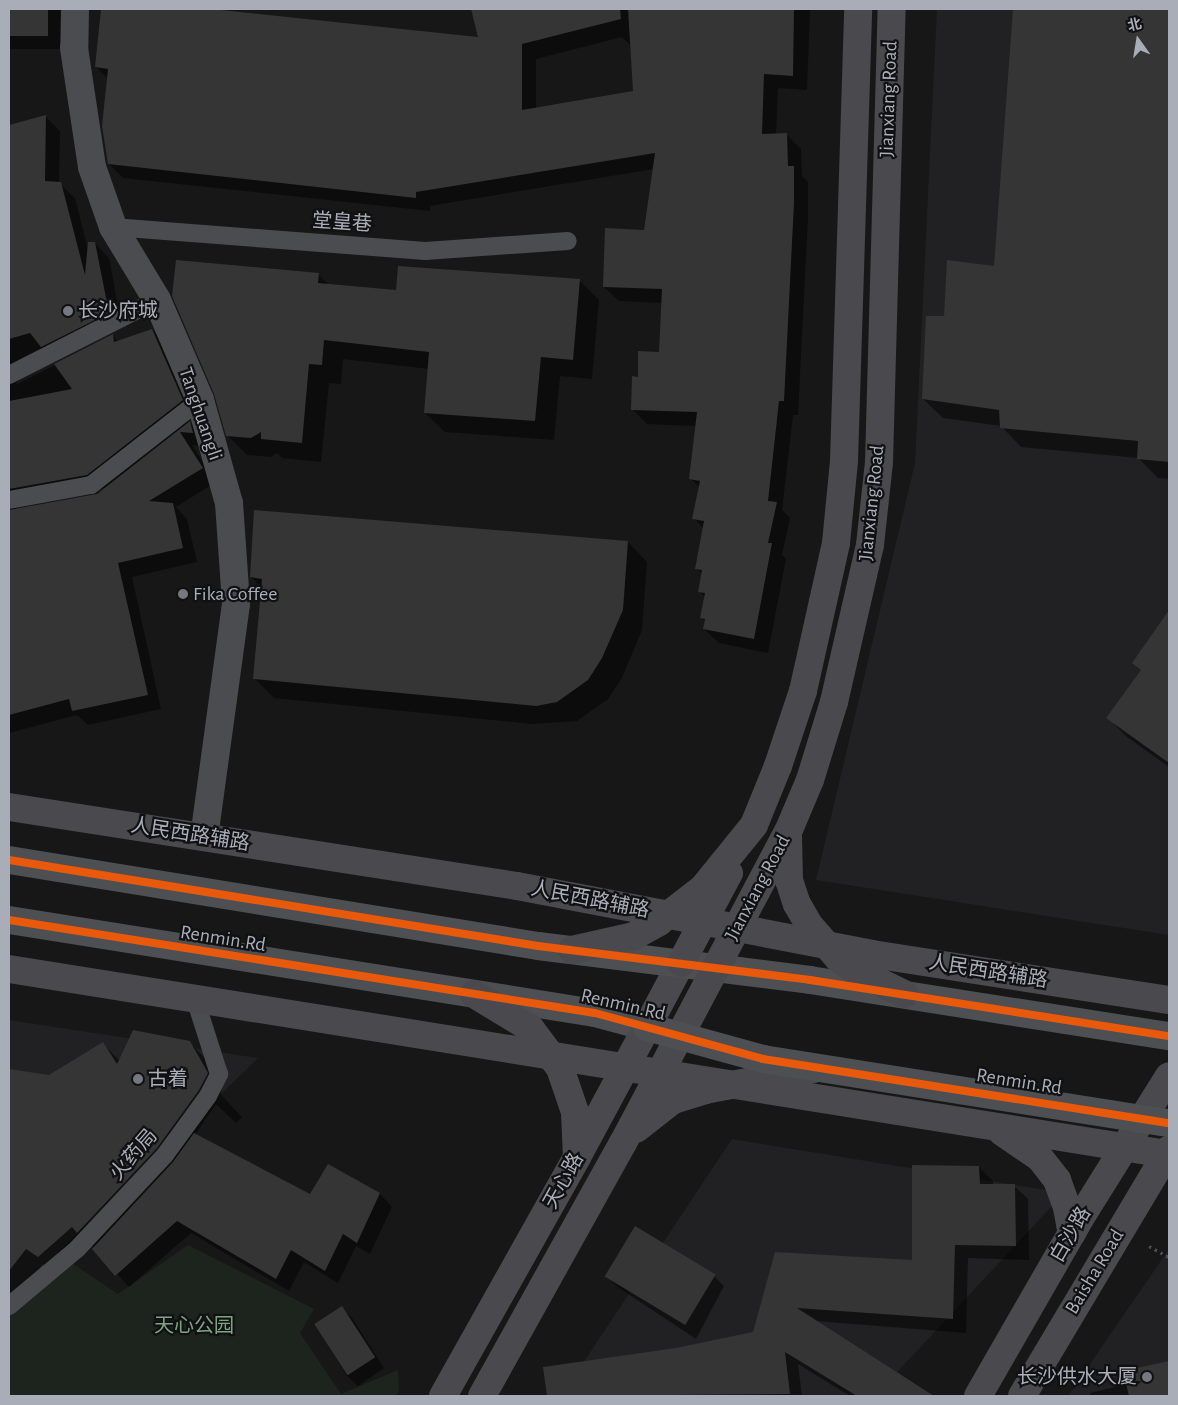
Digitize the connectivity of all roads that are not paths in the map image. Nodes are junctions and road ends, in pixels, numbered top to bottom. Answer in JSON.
{"nodes":[{"id":1,"x":75,"y":9,"type":"edge"},
{"id":2,"x":858,"y":9,"type":"edge"},
{"id":3,"x":892,"y":9,"type":"edge"},
{"id":4,"x":113,"y":227,"type":"junction"},
{"id":5,"x":568,"y":241,"type":"dead end"},
{"id":6,"x":157,"y":300,"type":"junction"},
{"id":7,"x":9,"y":375,"type":"edge"},
{"id":8,"x":200,"y":400,"type":"junction"},
{"id":9,"x":9,"y":500,"type":"edge"},
{"id":10,"x":9,"y":807,"type":"edge"},
{"id":11,"x":754,"y":825,"type":"junction"},
{"id":12,"x":788,"y":832,"type":"junction"},
{"id":13,"x":204,"y":837,"type":"junction"},
{"id":14,"x":9,"y":860,"type":"edge"},
{"id":15,"x":9,"y":920,"type":"edge"},
{"id":16,"x":572,"y":950,"type":"junction"},
{"id":17,"x":681,"y":963,"type":"junction"},
{"id":18,"x":716,"y":968,"type":"junction"},
{"id":19,"x":9,"y":970,"type":"edge"},
{"id":20,"x":1169,"y":985,"type":"edge"},
{"id":21,"x":474,"y":994,"type":"junction"},
{"id":22,"x":904,"y":994,"type":"junction"},
{"id":23,"x":1130,"y":994,"type":"junction"},
{"id":24,"x":195,"y":999,"type":"junction"},
{"id":25,"x":1169,"y":1000,"type":"edge"},
{"id":26,"x":647,"y":1027,"type":"junction"},
{"id":27,"x":680,"y":1036,"type":"junction"},
{"id":28,"x":1169,"y":1036,"type":"edge"},
{"id":29,"x":821,"y":1068,"type":"junction"},
{"id":30,"x":1169,"y":1076,"type":"edge"},
{"id":31,"x":1169,"y":1122,"type":"edge"},
{"id":32,"x":987,"y":1125,"type":"junction"},
{"id":33,"x":623,"y":1143,"type":"junction"},
{"id":34,"x":1125,"y":1147,"type":"junction"},
{"id":35,"x":1168,"y":1151,"type":"edge"},
{"id":36,"x":577,"y":1157,"type":"junction"},
{"id":37,"x":1072,"y":1234,"type":"junction"},
{"id":38,"x":9,"y":1306,"type":"edge"},
{"id":39,"x":443,"y":1396,"type":"edge"},
{"id":40,"x":482,"y":1396,"type":"edge"},
{"id":41,"x":978,"y":1396,"type":"edge"},
{"id":42,"x":1022,"y":1396,"type":"edge"}],
"edges":[{"from":1,"to":4,"type":"street","name":"Tanghuangli"},
{"from":2,"to":11,"type":"main road","name":"Jianxiang Road"},
{"from":3,"to":12,"type":"main road","name":"Jianxiang Road"},
{"from":4,"to":5,"type":"lane","name":"堂皇巷"},
{"from":4,"to":6,"type":"street","name":"Tanghuangli"},
{"from":6,"to":7,"type":"lane"},
{"from":6,"to":8,"type":"street","name":"Tanghuangli"},
{"from":8,"to":9,"type":"lane"},
{"from":8,"to":13,"type":"street","name":"Tanghuangli"},
{"from":10,"to":13,"type":"main road","name":"人民西路辅路"},
{"from":11,"to":16,"type":"main road","bridge":true},
{"from":11,"to":17,"type":"main road","name":"Jianxiang Road","bridge":true},
{"from":12,"to":18,"type":"main road","name":"Jianxiang Road","bridge":true},
{"from":12,"to":22,"type":"main road","bridge":true},
{"from":13,"to":23,"type":"main road","name":"人民西路辅路"},
{"from":14,"to":16,"type":"main road"},
{"from":15,"to":21,"type":"main road","name":"Renmin.Rd"},
{"from":16,"to":17,"type":"main road","bridge":true},
{"from":17,"to":18,"type":"main road"},
{"from":17,"to":26,"type":"main road","name":"天心路"},
{"from":18,"to":22,"type":"main road","bridge":true},
{"from":18,"to":27,"type":"main road","name":"天心路","bridge":true},
{"from":19,"to":24,"type":"main road"},
{"from":20,"to":23,"type":"main road"},
{"from":21,"to":26,"type":"main road","name":"Renmin.Rd","bridge":true},
{"from":21,"to":36,"type":"main road","bridge":true},
{"from":22,"to":28,"type":"main road"},
{"from":23,"to":25,"type":"main road","name":"人民西路辅路"},
{"from":24,"to":32,"type":"main road"},
{"from":24,"to":38,"type":"lane","name":"火药局"},
{"from":26,"to":27,"type":"main road","name":"Renmin.Rd","bridge":true},
{"from":26,"to":36,"type":"main road","name":"天心路","bridge":true},
{"from":27,"to":29,"type":"main road","name":"Renmin.Rd","bridge":true},
{"from":27,"to":33,"type":"main road","name":"天心路","bridge":true},
{"from":29,"to":31,"type":"main road","name":"Renmin.Rd","bridge":true},
{"from":29,"to":33,"type":"main road","bridge":true},
{"from":30,"to":34,"type":"main road","name":"白沙路"},
{"from":32,"to":34,"type":"main road"},
{"from":32,"to":37,"type":"main road"},
{"from":33,"to":40,"type":"main road","name":"天心路"},
{"from":34,"to":35,"type":"main road"},
{"from":34,"to":37,"type":"main road","name":"白沙路"},
{"from":35,"to":42,"type":"main road","name":"Baisha Road"},
{"from":36,"to":39,"type":"main road","name":"天心路"},
{"from":37,"to":41,"type":"main road","name":"白沙路"}]}
